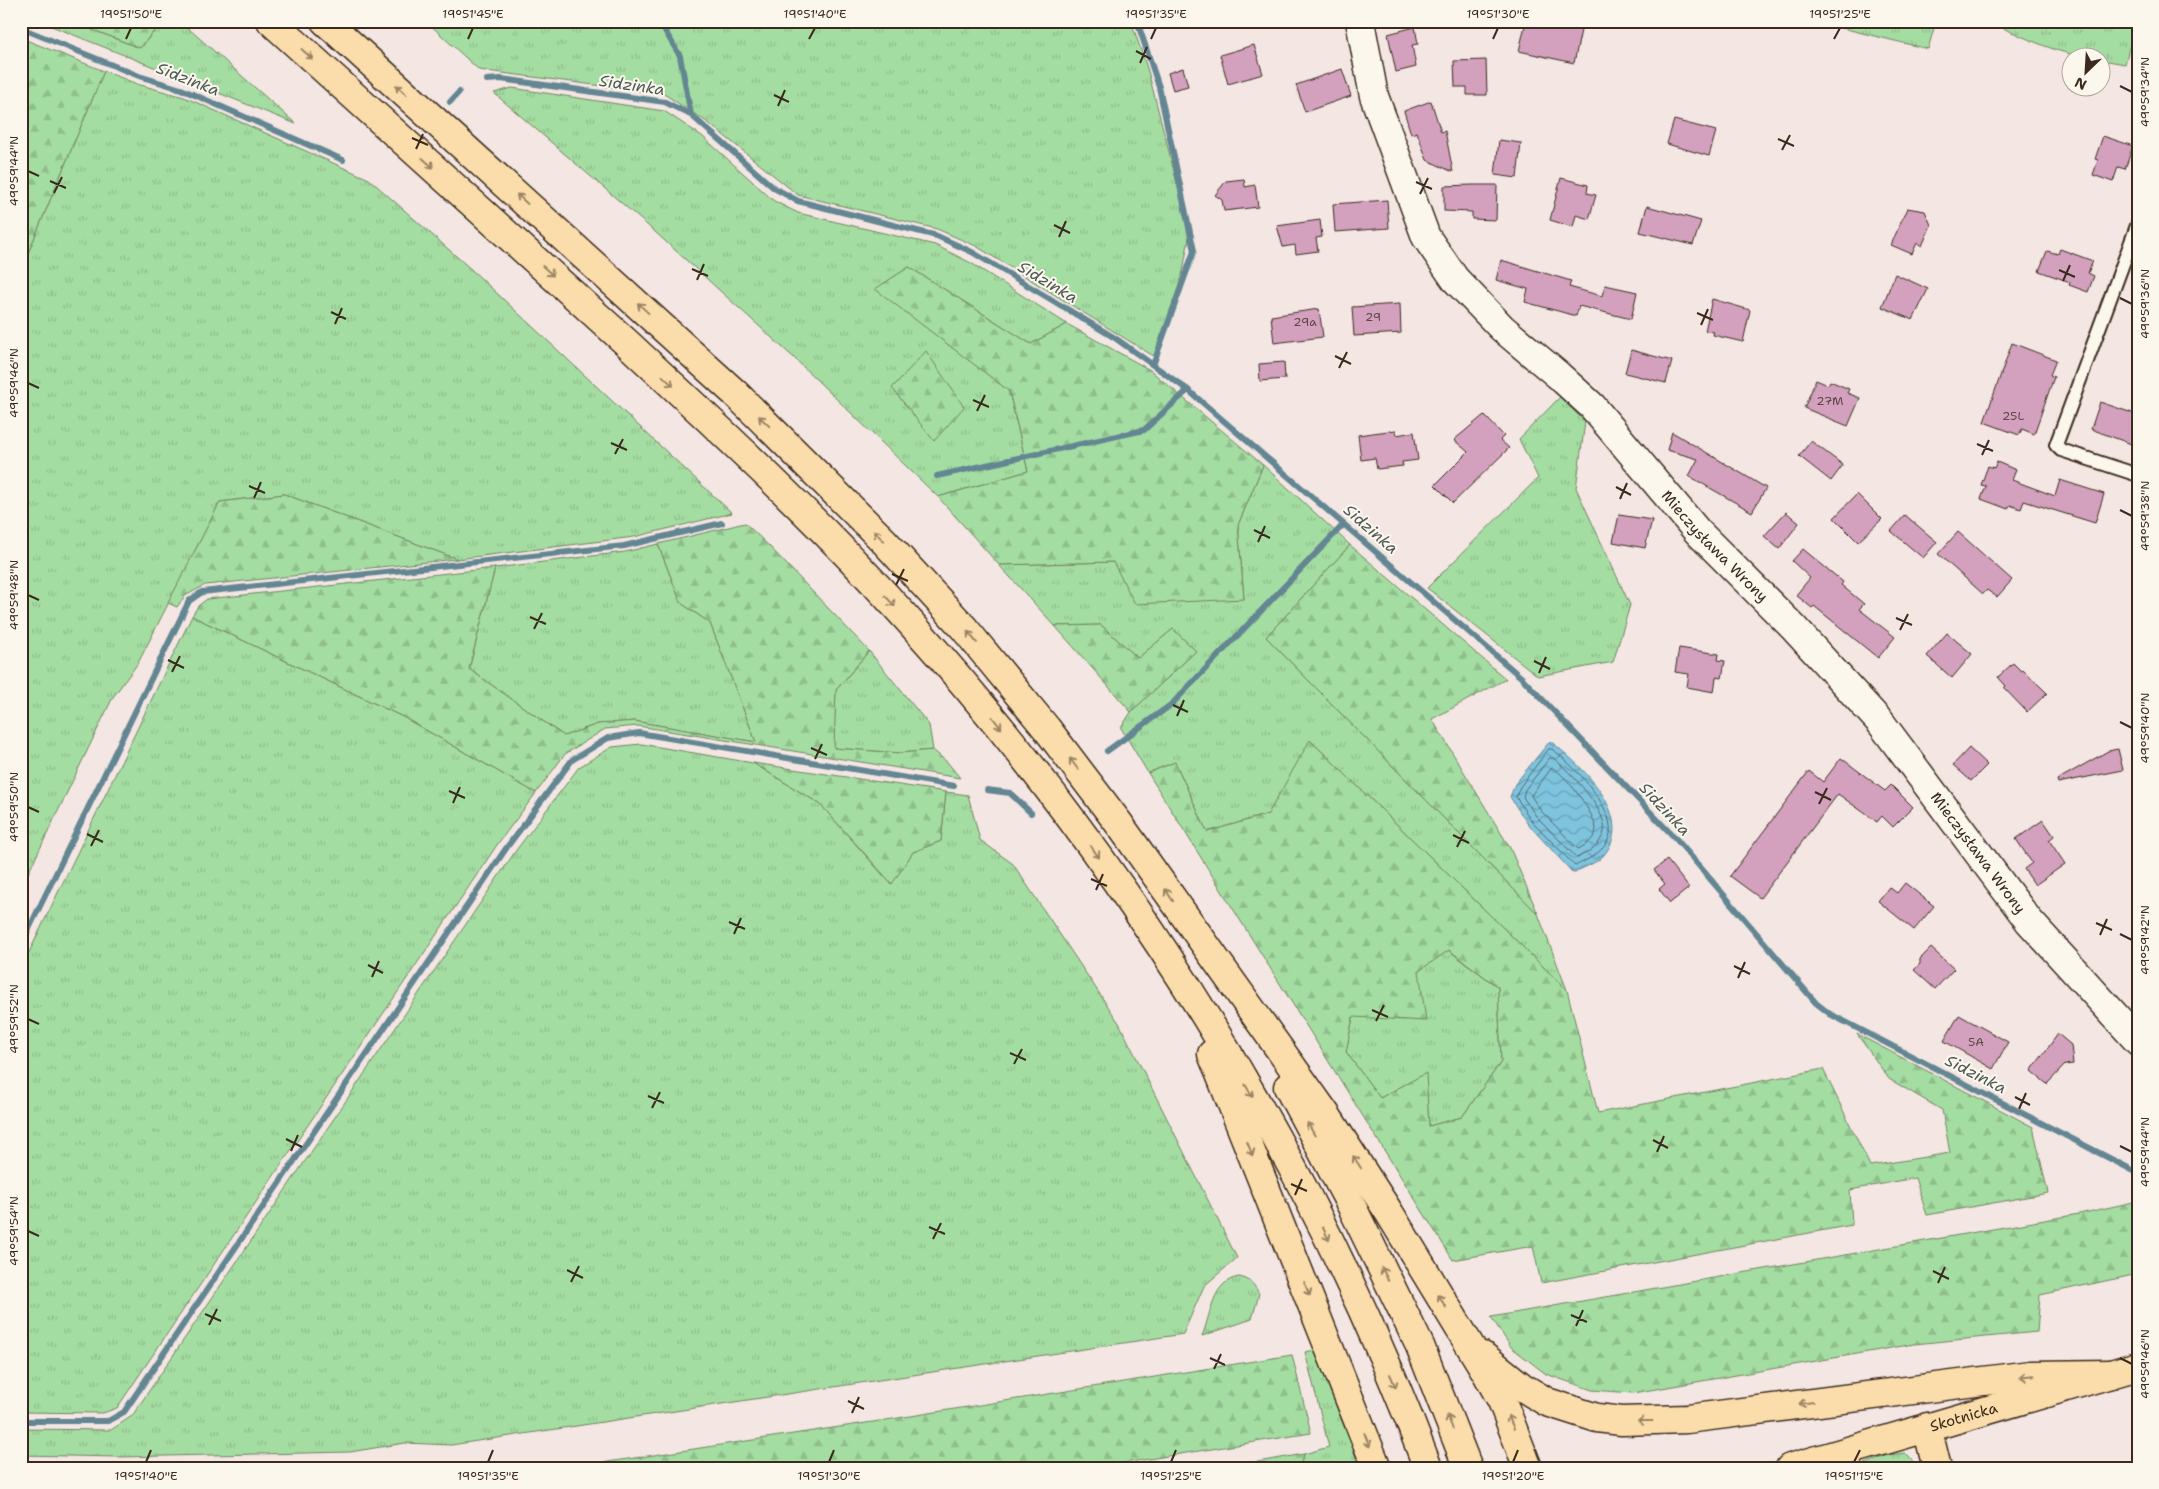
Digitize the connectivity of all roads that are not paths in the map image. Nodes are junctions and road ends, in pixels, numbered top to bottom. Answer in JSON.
{"nodes":[{"id":1,"x":271,"y":21,"type":"edge"},
{"id":2,"x":324,"y":21,"type":"edge"},
{"id":3,"x":1360,"y":21,"type":"edge"},
{"id":4,"x":2138,"y":223,"type":"edge"},
{"id":5,"x":2138,"y":475,"type":"edge"},
{"id":6,"x":1197,"y":936,"type":"junction"},
{"id":7,"x":1179,"y":974,"type":"junction"},
{"id":8,"x":2138,"y":1041,"type":"edge"},
{"id":9,"x":1467,"y":1342,"type":"junction"},
{"id":10,"x":2138,"y":1366,"type":"edge"},
{"id":11,"x":2111,"y":1374,"type":"junction"},
{"id":12,"x":1927,"y":1427,"type":"junction"},
{"id":13,"x":1839,"y":1462,"type":"edge"},
{"id":14,"x":1377,"y":1468,"type":"edge"},
{"id":15,"x":1428,"y":1468,"type":"edge"},
{"id":16,"x":1468,"y":1468,"type":"edge"},
{"id":17,"x":1528,"y":1468,"type":"edge"},
{"id":18,"x":1790,"y":1468,"type":"edge"},
{"id":19,"x":1937,"y":1468,"type":"edge"}],
"edges":[{"from":1,"to":7,"type":"main road","one_way":true},
{"from":6,"to":2,"type":"main road","one_way":true},
{"from":3,"to":8,"type":"street","name":"Mieczysława Wrony"},
{"from":4,"to":5,"type":"lane"},
{"from":9,"to":6,"type":"main road","one_way":true},
{"from":16,"to":6,"type":"main road","one_way":true},
{"from":7,"to":14,"type":"main road","one_way":true},
{"from":7,"to":15,"type":"main road","one_way":true},
{"from":11,"to":9,"type":"main road","one_way":true},
{"from":17,"to":9,"type":"main road","one_way":true},
{"from":10,"to":11,"type":"main road","name":"Skotnicka"},
{"from":11,"to":12,"type":"main road","name":"Skotnicka"},
{"from":12,"to":13,"type":"main road","name":"Skotnicka"},
{"from":12,"to":19,"type":"main road"},
{"from":13,"to":18,"type":"main road","name":"Skotnicka"}]}
